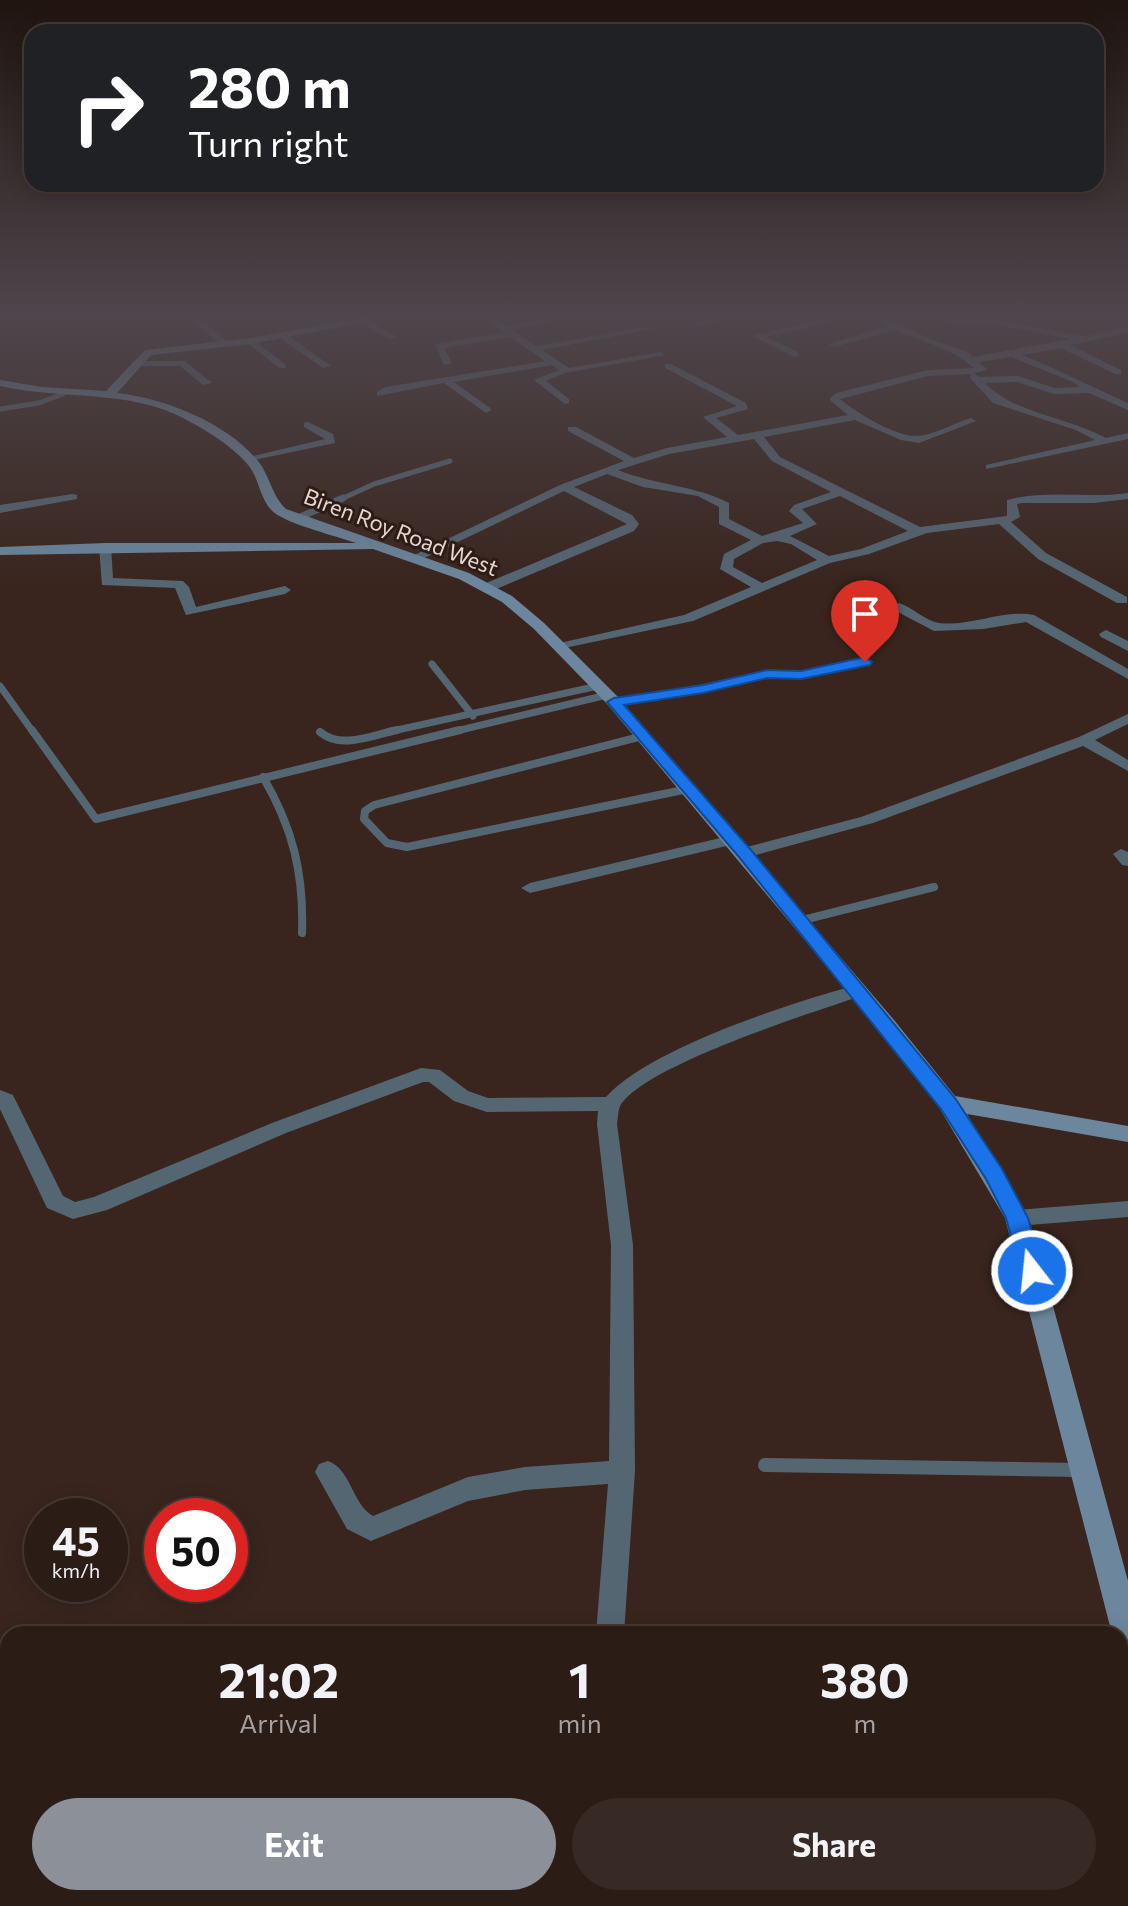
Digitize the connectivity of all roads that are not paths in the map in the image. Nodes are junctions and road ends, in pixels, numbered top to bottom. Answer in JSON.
{"nodes":[{"id":1,"x":168,"y":407,"type":"edge"},
{"id":2,"x":482,"y":407,"type":"edge"},
{"id":3,"x":744,"y":407,"type":"edge"},
{"id":4,"x":845,"y":407,"type":"edge"},
{"id":5,"x":1015,"y":407,"type":"edge"},
{"id":6,"x":486,"y":410,"type":"dead end"},
{"id":7,"x":855,"y":416,"type":"junction"},
{"id":8,"x":971,"y":421,"type":"dead end"},
{"id":9,"x":308,"y":425,"type":"dead end"},
{"id":10,"x":572,"y":429,"type":"dead end"},
{"id":11,"x":1128,"y":436,"type":"edge"},
{"id":12,"x":758,"y":437,"type":"junction"},
{"id":13,"x":738,"y":440,"type":"junction"},
{"id":14,"x":1104,"y":441,"type":"junction"},
{"id":15,"x":249,"y":458,"type":"junction"},
{"id":16,"x":450,"y":461,"type":"dead end"},
{"id":17,"x":632,"y":461,"type":"junction"},
{"id":18,"x":990,"y":467,"type":"dead end"},
{"id":19,"x":607,"y":470,"type":"junction"},
{"id":20,"x":564,"y":487,"type":"junction"},
{"id":21,"x":842,"y":492,"type":"junction"},
{"id":22,"x":1128,"y":496,"type":"edge"},
{"id":23,"x":73,"y":497,"type":"dead end"},
{"id":24,"x":0,"y":509,"type":"edge"},
{"id":25,"x":296,"y":519,"type":"junction"},
{"id":26,"x":1002,"y":521,"type":"junction"},
{"id":27,"x":918,"y":531,"type":"junction"},
{"id":28,"x":777,"y":537,"type":"junction"},
{"id":29,"x":760,"y":540,"type":"junction"},
{"id":30,"x":105,"y":547,"type":"junction"},
{"id":31,"x":384,"y":547,"type":"junction"},
{"id":32,"x":0,"y":551,"type":"edge"},
{"id":33,"x":414,"y":558,"type":"junction"},
{"id":34,"x":827,"y":560,"type":"junction"},
{"id":35,"x":489,"y":587,"type":"junction"},
{"id":36,"x":762,"y":588,"type":"junction"},
{"id":37,"x":285,"y":590,"type":"dead end"},
{"id":38,"x":1122,"y":600,"type":"dead end"},
{"id":39,"x":899,"y":607,"type":"dead end"},
{"id":40,"x":1106,"y":634,"type":"dead end"},
{"id":41,"x":560,"y":647,"type":"junction"},
{"id":42,"x":1128,"y":647,"type":"edge"},
{"id":43,"x":865,"y":662,"type":"dead end"},
{"id":44,"x":432,"y":664,"type":"dead end"},
{"id":45,"x":1128,"y":675,"type":"edge"},
{"id":46,"x":0,"y":686,"type":"edge"},
{"id":47,"x":606,"y":695,"type":"junction"},
{"id":48,"x":473,"y":716,"type":"junction"},
{"id":49,"x":1128,"y":718,"type":"edge"},
{"id":50,"x":320,"y":732,"type":"dead end"},
{"id":51,"x":643,"y":736,"type":"junction"},
{"id":52,"x":1084,"y":740,"type":"junction"},
{"id":53,"x":1128,"y":766,"type":"edge"},
{"id":54,"x":263,"y":777,"type":"junction"},
{"id":55,"x":688,"y":789,"type":"junction"},
{"id":56,"x":739,"y":847,"type":"junction"},
{"id":57,"x":934,"y":887,"type":"dead end"},
{"id":58,"x":530,"y":888,"type":"dead end"},
{"id":59,"x":799,"y":921,"type":"junction"},
{"id":60,"x":302,"y":933,"type":"dead end"},
{"id":61,"x":857,"y":991,"type":"junction"},
{"id":62,"x":0,"y":1097,"type":"edge"},
{"id":63,"x":948,"y":1103,"type":"junction"},
{"id":64,"x":611,"y":1104,"type":"junction"},
{"id":65,"x":1128,"y":1134,"type":"edge"},
{"id":66,"x":1128,"y":1209,"type":"edge"},
{"id":67,"x":1017,"y":1218,"type":"junction"},
{"id":68,"x":765,"y":1465,"type":"dead end"},
{"id":69,"x":1082,"y":1470,"type":"junction"},
{"id":70,"x":622,"y":1471,"type":"junction"},
{"id":71,"x":328,"y":1472,"type":"dead end"},
{"id":72,"x":611,"y":1626,"type":"edge"},
{"id":73,"x":1125,"y":1626,"type":"edge"}],
"edges":[{"from":1,"to":15,"type":"main road"},
{"from":2,"to":6,"type":"street"},
{"from":3,"to":13,"type":"street"},
{"from":4,"to":7,"type":"street"},
{"from":5,"to":14,"type":"street"},
{"from":7,"to":8,"type":"street"},
{"from":7,"to":12,"type":"street"},
{"from":9,"to":15,"type":"street"},
{"from":10,"to":17,"type":"street"},
{"from":11,"to":14,"type":"street"},
{"from":12,"to":13,"type":"street"},
{"from":12,"to":21,"type":"street"},
{"from":13,"to":17,"type":"street"},
{"from":14,"to":18,"type":"street"},
{"from":15,"to":25,"type":"main road","name":"Biren Roy Road West"},
{"from":16,"to":25,"type":"lane"},
{"from":17,"to":19,"type":"street"},
{"from":19,"to":20,"type":"street"},
{"from":19,"to":29,"type":"street"},
{"from":20,"to":33,"type":"street"},
{"from":20,"to":35,"type":"street"},
{"from":21,"to":27,"type":"street"},
{"from":21,"to":28,"type":"street"},
{"from":22,"to":26,"type":"street"},
{"from":23,"to":24,"type":"street"},
{"from":25,"to":31,"type":"main road","name":"Biren Roy Road West"},
{"from":26,"to":27,"type":"street"},
{"from":26,"to":38,"type":"street"},
{"from":27,"to":34,"type":"street"},
{"from":28,"to":29,"type":"street"},
{"from":28,"to":34,"type":"street"},
{"from":29,"to":36,"type":"street"},
{"from":30,"to":31,"type":"main road"},
{"from":30,"to":32,"type":"main road"},
{"from":30,"to":37,"type":"street"},
{"from":31,"to":33,"type":"main road","name":"Biren Roy Road West"},
{"from":33,"to":35,"type":"main road","name":"Biren Roy Road West"},
{"from":34,"to":36,"type":"street"},
{"from":35,"to":41,"type":"main road","name":"Biren Roy Road West"},
{"from":36,"to":41,"type":"street"},
{"from":39,"to":45,"type":"street"},
{"from":40,"to":42,"type":"street"},
{"from":41,"to":47,"type":"main road","name":"Biren Roy Road West"},
{"from":43,"to":47,"type":"street"},
{"from":44,"to":48,"type":"lane"},
{"from":46,"to":54,"type":"lane"},
{"from":47,"to":48,"type":"lane"},
{"from":47,"to":51,"type":"main road","name":"Biren Roy Road West"},
{"from":47,"to":54,"type":"lane"},
{"from":48,"to":50,"type":"lane"},
{"from":49,"to":52,"type":"street"},
{"from":51,"to":55,"type":"main road","name":"Biren Roy Road West"},
{"from":51,"to":55,"type":"lane"},
{"from":52,"to":53,"type":"street"},
{"from":52,"to":56,"type":"street"},
{"from":54,"to":60,"type":"lane"},
{"from":55,"to":56,"type":"main road","name":"Biren Roy Road West"},
{"from":56,"to":58,"type":"street"},
{"from":56,"to":59,"type":"main road","name":"Biren Roy Road West"},
{"from":57,"to":59,"type":"lane"},
{"from":59,"to":61,"type":"main road","name":"Biren Roy Road West"},
{"from":61,"to":63,"type":"main road","name":"Biren Roy Road West"},
{"from":61,"to":64,"type":"street"},
{"from":62,"to":64,"type":"street"},
{"from":63,"to":65,"type":"main road"},
{"from":63,"to":67,"type":"main road","name":"Biren Roy Road West"},
{"from":64,"to":70,"type":"street"},
{"from":66,"to":67,"type":"street"},
{"from":67,"to":69,"type":"main road","name":"Biren Roy Road West"},
{"from":68,"to":69,"type":"lane"},
{"from":69,"to":73,"type":"main road","name":"Biren Roy Road West"},
{"from":70,"to":71,"type":"street"},
{"from":70,"to":72,"type":"street"}]}
